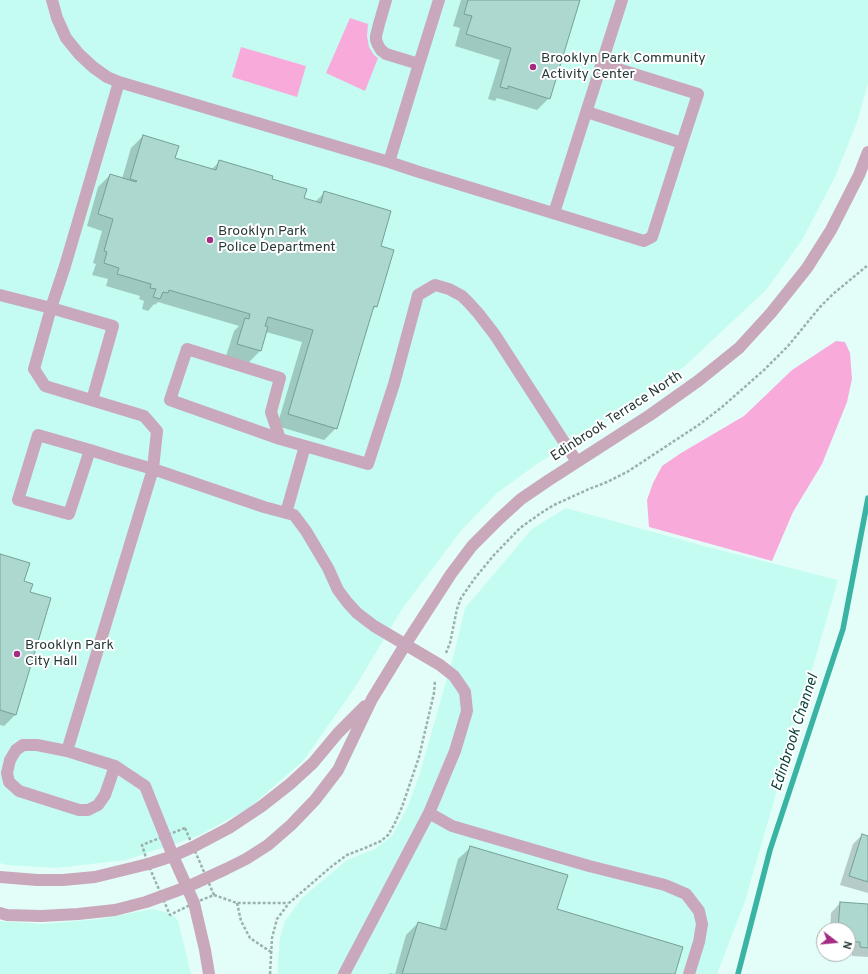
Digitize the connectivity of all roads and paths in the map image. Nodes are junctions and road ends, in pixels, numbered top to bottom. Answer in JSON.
{"nodes":[{"id":1,"x":52,"y":0,"type":"edge"},
{"id":2,"x":386,"y":0,"type":"edge"},
{"id":3,"x":439,"y":0,"type":"edge"},
{"id":4,"x":622,"y":0,"type":"edge"},
{"id":5,"x":419,"y":64,"type":"junction"},
{"id":6,"x":602,"y":64,"type":"junction"},
{"id":7,"x":119,"y":82,"type":"junction"},
{"id":8,"x":587,"y":112,"type":"junction"},
{"id":9,"x":682,"y":143,"type":"junction"},
{"id":10,"x":868,"y":152,"type":"edge"},
{"id":11,"x":390,"y":162,"type":"junction"},
{"id":12,"x":554,"y":213,"type":"junction"},
{"id":13,"x":868,"y":265,"type":"edge"},
{"id":14,"x":0,"y":295,"type":"edge"},
{"id":15,"x":51,"y":308,"type":"junction"},
{"id":16,"x":92,"y":400,"type":"junction"},
{"id":17,"x":280,"y":439,"type":"junction"},
{"id":18,"x":305,"y":446,"type":"junction"},
{"id":19,"x":90,"y":450,"type":"junction"},
{"id":20,"x":577,"y":462,"type":"junction"},
{"id":21,"x":153,"y":469,"type":"junction"},
{"id":22,"x":286,"y":513,"type":"junction"},
{"id":23,"x":405,"y":645,"type":"junction"},
{"id":24,"x":444,"y":657,"type":"dead end"},
{"id":25,"x":435,"y":675,"type":"dead end"},
{"id":26,"x":372,"y":699,"type":"junction"},
{"id":27,"x":67,"y":751,"type":"junction"},
{"id":28,"x":114,"y":766,"type":"junction"},
{"id":29,"x":429,"y":813,"type":"junction"},
{"id":30,"x":173,"y":856,"type":"junction"},
{"id":31,"x":0,"y":877,"type":"edge"},
{"id":32,"x":187,"y":887,"type":"junction"},
{"id":33,"x":214,"y":895,"type":"dead end"},
{"id":34,"x":237,"y":903,"type":"junction"},
{"id":35,"x":289,"y":903,"type":"junction"},
{"id":36,"x":0,"y":913,"type":"edge"},
{"id":37,"x":271,"y":952,"type":"junction"},
{"id":38,"x":209,"y":974,"type":"edge"},
{"id":39,"x":270,"y":974,"type":"edge"},
{"id":40,"x":344,"y":974,"type":"edge"},
{"id":41,"x":689,"y":974,"type":"edge"}],
"edges":[{"from":1,"to":7,"type":"street"},
{"from":2,"to":5,"type":"street"},
{"from":3,"to":5,"type":"street"},
{"from":4,"to":6,"type":"street"},
{"from":5,"to":11,"type":"street"},
{"from":6,"to":8,"type":"street"},
{"from":6,"to":9,"type":"street"},
{"from":7,"to":11,"type":"street"},
{"from":7,"to":15,"type":"street"},
{"from":8,"to":9,"type":"street"},
{"from":8,"to":12,"type":"street"},
{"from":9,"to":12,"type":"street"},
{"from":10,"to":20,"type":"street","name":"Edinbrook Terrace North"},
{"from":11,"to":12,"type":"street"},
{"from":13,"to":24,"type":"path"},
{"from":14,"to":15,"type":"street"},
{"from":15,"to":16,"type":"street"},
{"from":15,"to":16,"type":"street"},
{"from":16,"to":21,"type":"street"},
{"from":17,"to":17,"type":"street"},
{"from":17,"to":18,"type":"street"},
{"from":18,"to":20,"type":"street"},
{"from":18,"to":22,"type":"street"},
{"from":19,"to":19,"type":"street"},
{"from":19,"to":21,"type":"street"},
{"from":20,"to":23,"type":"street","name":"Edinbrook Terrace North"},
{"from":21,"to":22,"type":"street"},
{"from":21,"to":27,"type":"street"},
{"from":22,"to":23,"type":"street"},
{"from":23,"to":26,"type":"street","name":"Edinbrook Terrace North"},
{"from":23,"to":29,"type":"street"},
{"from":25,"to":35,"type":"path"},
{"from":26,"to":30,"type":"street","name":"Edinbrook Terrace North"},
{"from":26,"to":32,"type":"street","name":"Edinbrook Terrace North"},
{"from":27,"to":28,"type":"street"},
{"from":27,"to":28,"type":"street"},
{"from":28,"to":30,"type":"street"},
{"from":29,"to":40,"type":"street"},
{"from":29,"to":41,"type":"street"},
{"from":30,"to":31,"type":"street","name":"Edinbrook Terrace North"},
{"from":30,"to":32,"type":"street"},
{"from":32,"to":36,"type":"street","name":"Edinbrook Terrace North"},
{"from":32,"to":38,"type":"street"},
{"from":33,"to":34,"type":"path"},
{"from":34,"to":35,"type":"path"},
{"from":34,"to":37,"type":"path"},
{"from":35,"to":37,"type":"path"},
{"from":37,"to":39,"type":"path"}]}
